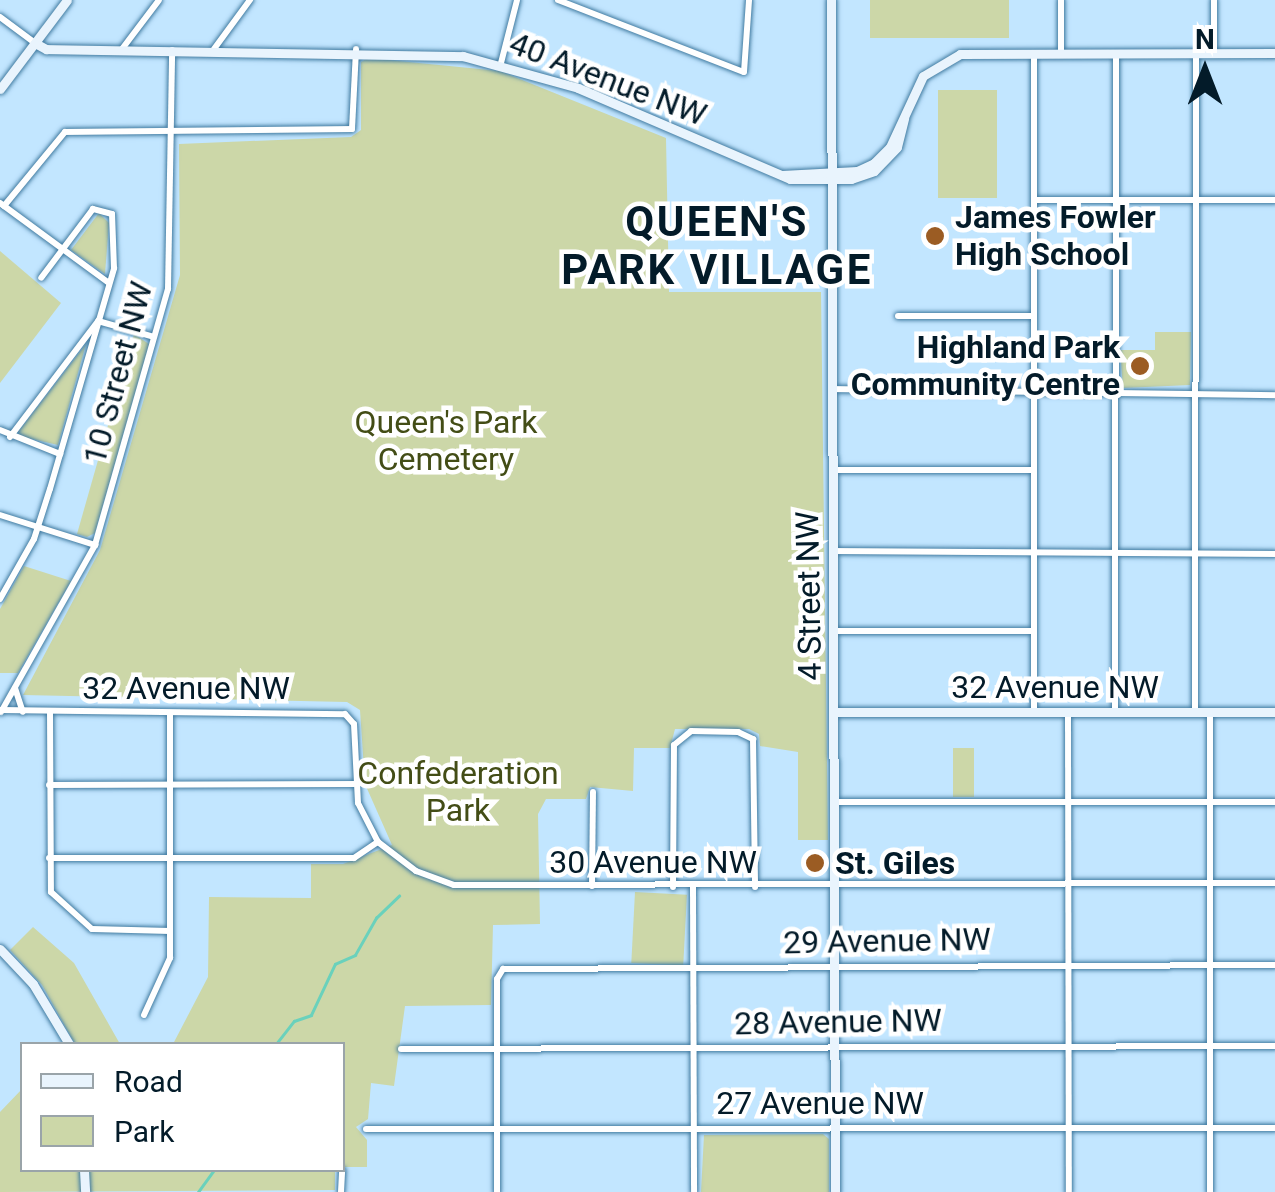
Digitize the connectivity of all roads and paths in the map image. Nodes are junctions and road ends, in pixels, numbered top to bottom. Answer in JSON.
{"nodes":[{"id":1,"x":67,"y":0,"type":"edge"},
{"id":2,"x":159,"y":0,"type":"edge"},
{"id":3,"x":250,"y":0,"type":"edge"},
{"id":4,"x":517,"y":0,"type":"edge"},
{"id":5,"x":558,"y":0,"type":"edge"},
{"id":6,"x":594,"y":0,"type":"edge"},
{"id":7,"x":748,"y":0,"type":"edge"},
{"id":8,"x":832,"y":0,"type":"edge"},
{"id":9,"x":1061,"y":0,"type":"edge"},
{"id":10,"x":1214,"y":0,"type":"edge"},
{"id":11,"x":590,"y":10,"type":"junction"},
{"id":12,"x":0,"y":17,"type":"edge"},
{"id":13,"x":35,"y":44,"type":"junction"},
{"id":14,"x":122,"y":49,"type":"junction"},
{"id":15,"x":172,"y":49,"type":"junction"},
{"id":16,"x":214,"y":49,"type":"junction"},
{"id":17,"x":356,"y":50,"type":"junction"},
{"id":18,"x":1275,"y":52,"type":"edge"},
{"id":19,"x":1034,"y":53,"type":"junction"},
{"id":20,"x":1061,"y":53,"type":"junction"},
{"id":21,"x":1116,"y":53,"type":"junction"},
{"id":22,"x":1196,"y":53,"type":"junction"},
{"id":23,"x":1214,"y":53,"type":"junction"},
{"id":24,"x":501,"y":63,"type":"junction"},
{"id":25,"x":0,"y":89,"type":"edge"},
{"id":26,"x":172,"y":132,"type":"junction"},
{"id":27,"x":831,"y":154,"type":"junction"},
{"id":28,"x":854,"y":175,"type":"junction"},
{"id":29,"x":805,"y":176,"type":"junction"},
{"id":30,"x":831,"y":176,"type":"junction"},
{"id":31,"x":831,"y":200,"type":"junction"},
{"id":32,"x":1034,"y":200,"type":"junction"},
{"id":33,"x":1116,"y":200,"type":"junction"},
{"id":34,"x":1196,"y":200,"type":"junction"},
{"id":35,"x":1275,"y":200,"type":"edge"},
{"id":36,"x":2,"y":204,"type":"edge"},
{"id":37,"x":62,"y":250,"type":"junction"},
{"id":38,"x":41,"y":278,"type":"dead end"},
{"id":39,"x":109,"y":283,"type":"junction"},
{"id":40,"x":898,"y":316,"type":"dead end"},
{"id":41,"x":1034,"y":316,"type":"junction"},
{"id":42,"x":98,"y":321,"type":"junction"},
{"id":43,"x":155,"y":337,"type":"junction"},
{"id":44,"x":832,"y":389,"type":"junction"},
{"id":45,"x":1034,"y":392,"type":"junction"},
{"id":46,"x":1115,"y":395,"type":"junction"},
{"id":47,"x":1195,"y":396,"type":"junction"},
{"id":48,"x":1275,"y":396,"type":"edge"},
{"id":49,"x":0,"y":430,"type":"edge"},
{"id":50,"x":10,"y":437,"type":"junction"},
{"id":51,"x":60,"y":454,"type":"junction"},
{"id":52,"x":833,"y":470,"type":"junction"},
{"id":53,"x":1033,"y":470,"type":"junction"},
{"id":54,"x":0,"y":515,"type":"edge"},
{"id":55,"x":38,"y":528,"type":"junction"},
{"id":56,"x":95,"y":545,"type":"junction"},
{"id":57,"x":834,"y":551,"type":"junction"},
{"id":58,"x":1034,"y":552,"type":"junction"},
{"id":59,"x":1114,"y":554,"type":"junction"},
{"id":60,"x":1195,"y":554,"type":"junction"},
{"id":61,"x":1275,"y":554,"type":"edge"},
{"id":62,"x":0,"y":599,"type":"edge"},
{"id":63,"x":835,"y":631,"type":"junction"},
{"id":64,"x":1034,"y":631,"type":"junction"},
{"id":65,"x":16,"y":686,"type":"junction"},
{"id":66,"x":0,"y":712,"type":"edge"},
{"id":67,"x":22,"y":712,"type":"junction"},
{"id":68,"x":50,"y":712,"type":"junction"},
{"id":69,"x":170,"y":712,"type":"junction"},
{"id":70,"x":835,"y":712,"type":"junction"},
{"id":71,"x":1034,"y":712,"type":"junction"},
{"id":72,"x":1068,"y":712,"type":"junction"},
{"id":73,"x":1115,"y":712,"type":"junction"},
{"id":74,"x":1195,"y":712,"type":"junction"},
{"id":75,"x":1210,"y":712,"type":"junction"},
{"id":76,"x":1275,"y":712,"type":"edge"},
{"id":77,"x":354,"y":784,"type":"junction"},
{"id":78,"x":49,"y":785,"type":"junction"},
{"id":79,"x":171,"y":786,"type":"junction"},
{"id":80,"x":593,"y":792,"type":"dead end"},
{"id":81,"x":835,"y":802,"type":"junction"},
{"id":82,"x":1068,"y":802,"type":"junction"},
{"id":83,"x":1210,"y":802,"type":"junction"},
{"id":84,"x":1275,"y":802,"type":"edge"},
{"id":85,"x":378,"y":842,"type":"junction"},
{"id":86,"x":49,"y":858,"type":"junction"},
{"id":87,"x":171,"y":860,"type":"junction"},
{"id":88,"x":1068,"y":883,"type":"junction"},
{"id":89,"x":1210,"y":883,"type":"junction"},
{"id":90,"x":1275,"y":883,"type":"edge"},
{"id":91,"x":835,"y":885,"type":"junction"},
{"id":92,"x":592,"y":886,"type":"junction"},
{"id":93,"x":673,"y":887,"type":"junction"},
{"id":94,"x":693,"y":887,"type":"junction"},
{"id":95,"x":755,"y":887,"type":"junction"},
{"id":96,"x":170,"y":932,"type":"junction"},
{"id":97,"x":0,"y":949,"type":"edge"},
{"id":98,"x":1068,"y":965,"type":"junction"},
{"id":99,"x":1210,"y":965,"type":"junction"},
{"id":100,"x":1275,"y":965,"type":"edge"},
{"id":101,"x":835,"y":966,"type":"junction"},
{"id":102,"x":694,"y":968,"type":"junction"},
{"id":103,"x":144,"y":1016,"type":"dead end"},
{"id":104,"x":68,"y":1042,"type":"edge"},
{"id":105,"x":1068,"y":1046,"type":"junction"},
{"id":106,"x":1210,"y":1046,"type":"junction"},
{"id":107,"x":1275,"y":1046,"type":"edge"},
{"id":108,"x":401,"y":1048,"type":"dead end"},
{"id":109,"x":497,"y":1048,"type":"junction"},
{"id":110,"x":694,"y":1048,"type":"junction"},
{"id":111,"x":835,"y":1048,"type":"junction"},
{"id":112,"x":1068,"y":1127,"type":"junction"},
{"id":113,"x":835,"y":1128,"type":"junction"},
{"id":114,"x":1210,"y":1128,"type":"junction"},
{"id":115,"x":1275,"y":1128,"type":"edge"},
{"id":116,"x":694,"y":1129,"type":"junction"},
{"id":117,"x":366,"y":1130,"type":"dead end"},
{"id":118,"x":497,"y":1130,"type":"junction"},
{"id":119,"x":497,"y":1192,"type":"edge"},
{"id":120,"x":694,"y":1192,"type":"edge"},
{"id":121,"x":835,"y":1192,"type":"edge"},
{"id":122,"x":1069,"y":1192,"type":"edge"},
{"id":123,"x":1210,"y":1192,"type":"edge"}],
"edges":[{"from":1,"to":13,"type":"street"},
{"from":2,"to":14,"type":"street"},
{"from":3,"to":16,"type":"street"},
{"from":4,"to":24,"type":"street"},
{"from":5,"to":11,"type":"street"},
{"from":6,"to":11,"type":"street"},
{"from":7,"to":11,"type":"street"},
{"from":8,"to":27,"type":"street","name":"4 Street NW"},
{"from":9,"to":20,"type":"street"},
{"from":10,"to":23,"type":"street"},
{"from":12,"to":13,"type":"street"},
{"from":13,"to":14,"type":"street","name":"40 Avenue NW"},
{"from":13,"to":25,"type":"street"},
{"from":14,"to":15,"type":"street","name":"40 Avenue NW"},
{"from":15,"to":16,"type":"street","name":"40 Avenue NW"},
{"from":15,"to":26,"type":"street","name":"10 Street NW"},
{"from":16,"to":17,"type":"street","name":"40 Avenue NW"},
{"from":17,"to":24,"type":"street","name":"40 Avenue NW"},
{"from":17,"to":26,"type":"street"},
{"from":18,"to":23,"type":"street"},
{"from":19,"to":20,"type":"street"},
{"from":19,"to":28,"type":"street"},
{"from":19,"to":32,"type":"street"},
{"from":20,"to":21,"type":"street"},
{"from":21,"to":22,"type":"street"},
{"from":21,"to":33,"type":"street"},
{"from":22,"to":23,"type":"street"},
{"from":22,"to":34,"type":"street"},
{"from":24,"to":29,"type":"street","name":"40 Avenue NW"},
{"from":26,"to":36,"type":"street"},
{"from":26,"to":43,"type":"street","name":"10 Street NW"},
{"from":27,"to":28,"type":"street"},
{"from":27,"to":29,"type":"street"},
{"from":27,"to":30,"type":"street","name":"4 Street NW"},
{"from":28,"to":30,"type":"street","name":"40 Avenue NW"},
{"from":28,"to":31,"type":"street"},
{"from":29,"to":30,"type":"street","name":"40 Avenue NW"},
{"from":29,"to":31,"type":"street"},
{"from":30,"to":31,"type":"street","name":"4 Street NW"},
{"from":31,"to":44,"type":"street","name":"4 Street NW"},
{"from":32,"to":33,"type":"street"},
{"from":32,"to":41,"type":"street"},
{"from":33,"to":34,"type":"street"},
{"from":33,"to":46,"type":"street"},
{"from":34,"to":35,"type":"street"},
{"from":34,"to":47,"type":"street"},
{"from":36,"to":37,"type":"street"},
{"from":37,"to":38,"type":"street"},
{"from":37,"to":39,"type":"street"},
{"from":37,"to":39,"type":"street"},
{"from":39,"to":42,"type":"street"},
{"from":40,"to":41,"type":"street"},
{"from":41,"to":45,"type":"street"},
{"from":42,"to":43,"type":"street"},
{"from":42,"to":50,"type":"street"},
{"from":42,"to":51,"type":"street"},
{"from":43,"to":56,"type":"street","name":"10 Street NW"},
{"from":44,"to":45,"type":"street"},
{"from":44,"to":52,"type":"street","name":"4 Street NW"},
{"from":45,"to":46,"type":"street"},
{"from":45,"to":53,"type":"street"},
{"from":46,"to":47,"type":"street"},
{"from":46,"to":59,"type":"street"},
{"from":47,"to":48,"type":"street"},
{"from":47,"to":60,"type":"street"},
{"from":49,"to":50,"type":"street"},
{"from":50,"to":51,"type":"street"},
{"from":51,"to":55,"type":"street"},
{"from":52,"to":53,"type":"street"},
{"from":52,"to":57,"type":"street","name":"4 Street NW"},
{"from":53,"to":58,"type":"street"},
{"from":54,"to":55,"type":"street"},
{"from":55,"to":56,"type":"street"},
{"from":55,"to":62,"type":"street"},
{"from":56,"to":65,"type":"street","name":"10 Street NW"},
{"from":57,"to":58,"type":"street"},
{"from":57,"to":63,"type":"street","name":"4 Street NW"},
{"from":58,"to":59,"type":"street"},
{"from":58,"to":64,"type":"street"},
{"from":59,"to":60,"type":"street"},
{"from":59,"to":73,"type":"street"},
{"from":60,"to":61,"type":"street"},
{"from":60,"to":74,"type":"street"},
{"from":63,"to":64,"type":"street"},
{"from":63,"to":70,"type":"street","name":"4 Street NW"},
{"from":64,"to":71,"type":"street"},
{"from":65,"to":66,"type":"street","name":"10 Street NW"},
{"from":65,"to":67,"type":"street"},
{"from":66,"to":67,"type":"street","name":"32 Avenue NW"},
{"from":67,"to":68,"type":"street","name":"32 Avenue NW"},
{"from":68,"to":69,"type":"street","name":"32 Avenue NW"},
{"from":68,"to":78,"type":"street"},
{"from":69,"to":77,"type":"street","name":"32 Avenue NW"},
{"from":69,"to":79,"type":"street"},
{"from":70,"to":71,"type":"street","name":"32 Avenue NW"},
{"from":70,"to":81,"type":"street","name":"4 Street NW"},
{"from":71,"to":72,"type":"street","name":"32 Avenue NW"},
{"from":72,"to":73,"type":"street","name":"32 Avenue NW"},
{"from":72,"to":82,"type":"street"},
{"from":73,"to":74,"type":"street","name":"32 Avenue NW"},
{"from":74,"to":75,"type":"street","name":"32 Avenue NW"},
{"from":75,"to":76,"type":"street","name":"32 Avenue NW"},
{"from":75,"to":83,"type":"street"},
{"from":77,"to":79,"type":"street"},
{"from":77,"to":85,"type":"street"},
{"from":78,"to":79,"type":"street"},
{"from":78,"to":86,"type":"street"},
{"from":79,"to":87,"type":"street"},
{"from":80,"to":92,"type":"street"},
{"from":81,"to":82,"type":"street"},
{"from":81,"to":91,"type":"street","name":"4 Street NW"},
{"from":82,"to":83,"type":"street"},
{"from":82,"to":88,"type":"street"},
{"from":83,"to":84,"type":"street"},
{"from":83,"to":89,"type":"street"},
{"from":85,"to":87,"type":"street"},
{"from":85,"to":92,"type":"street","name":"30 Avenue NW"},
{"from":86,"to":87,"type":"street"},
{"from":86,"to":96,"type":"street"},
{"from":87,"to":96,"type":"street"},
{"from":88,"to":89,"type":"street","name":"30 Avenue NW"},
{"from":88,"to":91,"type":"street","name":"30 Avenue NW"},
{"from":88,"to":98,"type":"street"},
{"from":89,"to":90,"type":"street","name":"30 Avenue NW"},
{"from":89,"to":99,"type":"street"},
{"from":91,"to":95,"type":"street","name":"30 Avenue NW"},
{"from":91,"to":101,"type":"street","name":"4 Street NW"},
{"from":92,"to":93,"type":"street","name":"30 Avenue NW"},
{"from":93,"to":94,"type":"street","name":"30 Avenue NW"},
{"from":93,"to":95,"type":"street"},
{"from":94,"to":95,"type":"street","name":"30 Avenue NW"},
{"from":94,"to":102,"type":"street"},
{"from":96,"to":103,"type":"street"},
{"from":97,"to":104,"type":"street"},
{"from":98,"to":99,"type":"street","name":"29 Avenue NW"},
{"from":98,"to":101,"type":"street","name":"29 Avenue NW"},
{"from":98,"to":105,"type":"street"},
{"from":99,"to":100,"type":"street","name":"29 Avenue NW"},
{"from":99,"to":106,"type":"street"},
{"from":101,"to":102,"type":"street","name":"29 Avenue NW"},
{"from":101,"to":111,"type":"street","name":"4 Street NW"},
{"from":102,"to":109,"type":"street","name":"29 Avenue NW"},
{"from":102,"to":110,"type":"street"},
{"from":105,"to":106,"type":"street","name":"28 Avenue NW"},
{"from":105,"to":111,"type":"street","name":"28 Avenue NW"},
{"from":105,"to":112,"type":"street"},
{"from":106,"to":107,"type":"street","name":"28 Avenue NW"},
{"from":106,"to":114,"type":"street"},
{"from":108,"to":109,"type":"street","name":"28 Avenue NW"},
{"from":109,"to":110,"type":"street","name":"28 Avenue NW"},
{"from":109,"to":118,"type":"street"},
{"from":110,"to":111,"type":"street","name":"28 Avenue NW"},
{"from":110,"to":116,"type":"street"},
{"from":111,"to":113,"type":"street","name":"4 Street NW"},
{"from":112,"to":113,"type":"street","name":"27 Avenue NW"},
{"from":112,"to":114,"type":"street","name":"27 Avenue NW"},
{"from":112,"to":122,"type":"street"},
{"from":113,"to":116,"type":"street","name":"27 Avenue NW"},
{"from":113,"to":121,"type":"street","name":"4 Street NW"},
{"from":114,"to":115,"type":"street","name":"27 Avenue NW"},
{"from":114,"to":123,"type":"street"},
{"from":116,"to":118,"type":"street","name":"27 Avenue NW"},
{"from":116,"to":120,"type":"street"},
{"from":117,"to":118,"type":"street","name":"27 Avenue NW"},
{"from":118,"to":119,"type":"street"}]}
